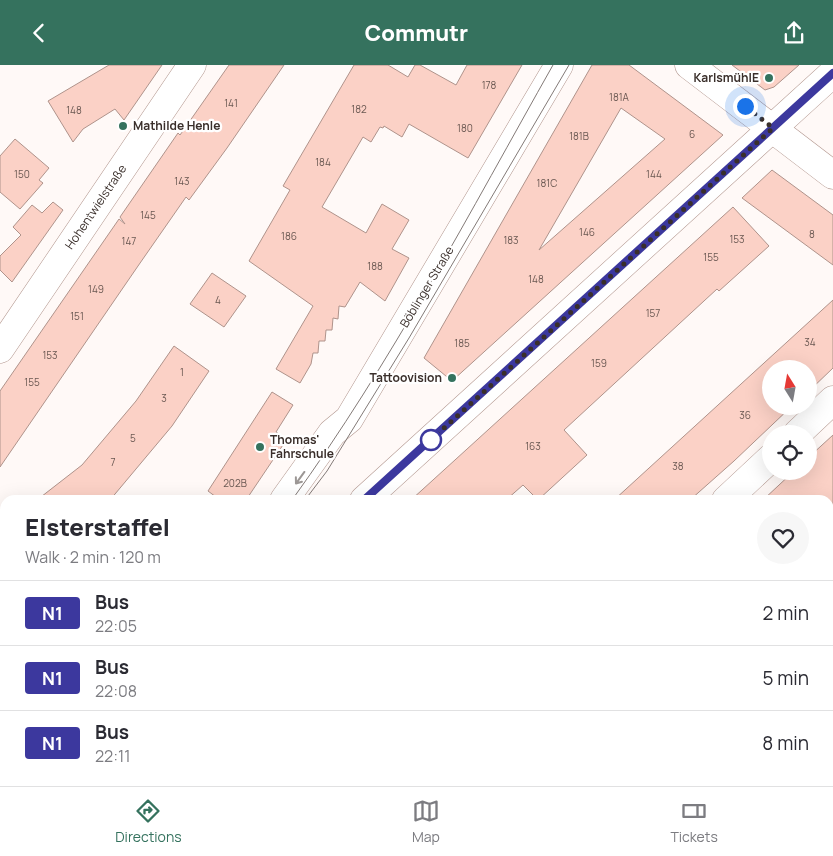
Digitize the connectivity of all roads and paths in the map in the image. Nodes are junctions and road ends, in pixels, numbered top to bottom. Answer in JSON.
{"nodes":[{"id":1,"x":192,"y":65,"type":"edge"},
{"id":2,"x":559,"y":65,"type":"edge"},
{"id":3,"x":701,"y":68,"type":"edge"},
{"id":4,"x":833,"y":73,"type":"edge"},
{"id":5,"x":773,"y":128,"type":"junction"},
{"id":6,"x":833,"y":175,"type":"edge"},
{"id":7,"x":0,"y":349,"type":"edge"},
{"id":8,"x":833,"y":400,"type":"edge"},
{"id":9,"x":807,"y":425,"type":"edge"},
{"id":10,"x":762,"y":466,"type":"edge"},
{"id":11,"x":288,"y":495,"type":"edge"},
{"id":12,"x":369,"y":495,"type":"edge"},
{"id":13,"x":731,"y":495,"type":"edge"}],
"edges":[{"from":1,"to":7,"type":"street","name":"Hohentwielstraße"},
{"from":2,"to":11,"type":"street","name":"Böblinger Straße","one_way":true},
{"from":3,"to":5,"type":"street"},
{"from":4,"to":5,"type":"street"},
{"from":5,"to":6,"type":"street"},
{"from":5,"to":12,"type":"street"},
{"from":8,"to":9,"type":"street"},
{"from":10,"to":13,"type":"street"}]}
